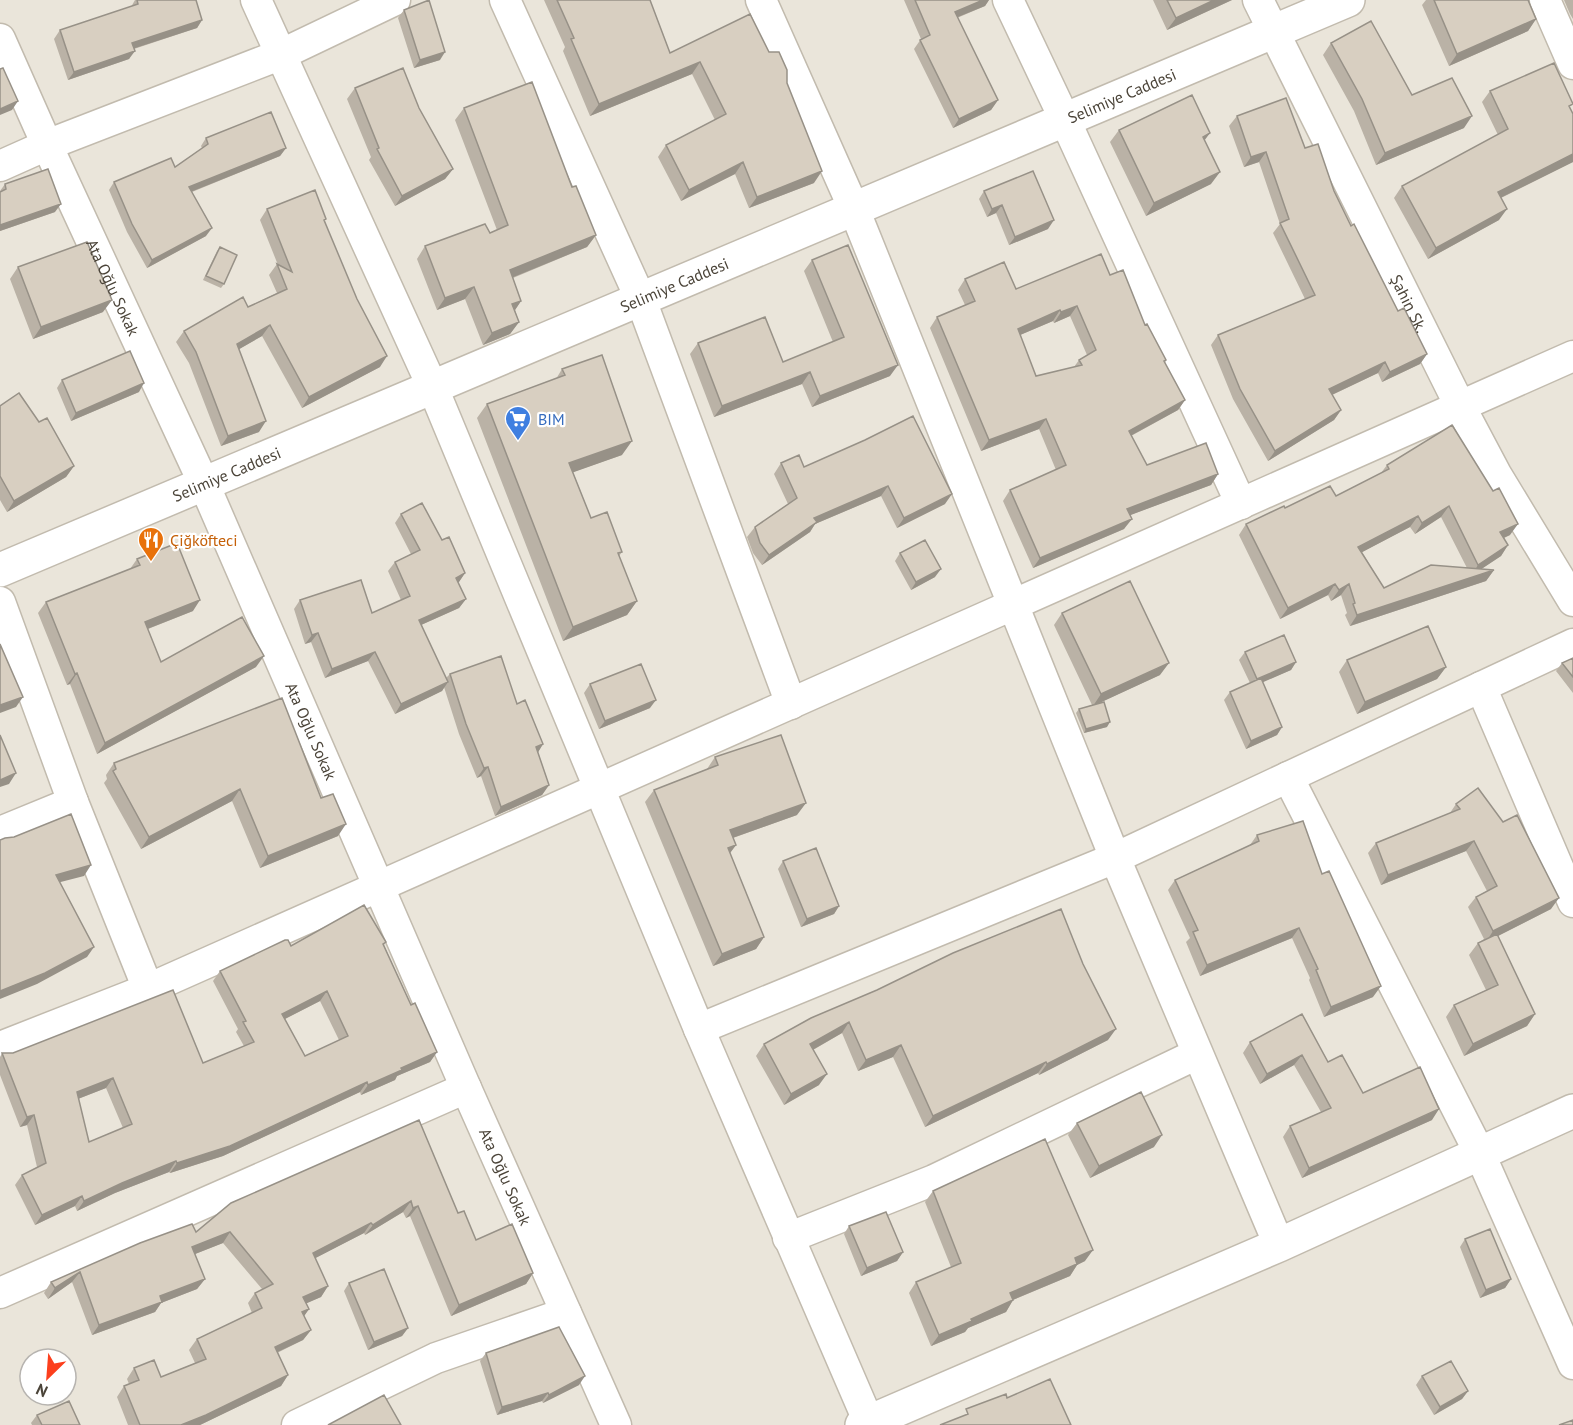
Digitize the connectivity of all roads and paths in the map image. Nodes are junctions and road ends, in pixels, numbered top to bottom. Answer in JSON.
{"nodes":[{"id":1,"x":256,"y":0,"type":"edge"},
{"id":2,"x":395,"y":0,"type":"edge"},
{"id":3,"x":505,"y":0,"type":"edge"},
{"id":4,"x":761,"y":0,"type":"edge"},
{"id":5,"x":1008,"y":0,"type":"edge"},
{"id":6,"x":1258,"y":0,"type":"edge"},
{"id":7,"x":1348,"y":0,"type":"edge"},
{"id":8,"x":1545,"y":0,"type":"edge"},
{"id":9,"x":1274,"y":31,"type":"junction"},
{"id":10,"x":0,"y":39,"type":"edge"},
{"id":11,"x":282,"y":54,"type":"junction"},
{"id":12,"x":1573,"y":64,"type":"edge"},
{"id":13,"x":1065,"y":120,"type":"junction"},
{"id":14,"x":47,"y":145,"type":"junction"},
{"id":15,"x":0,"y":166,"type":"edge"},
{"id":16,"x":854,"y":209,"type":"junction"},
{"id":17,"x":640,"y":300,"type":"junction"},
{"id":18,"x":1573,"y":356,"type":"edge"},
{"id":19,"x":433,"y":387,"type":"junction"},
{"id":20,"x":1460,"y":406,"type":"junction"},
{"id":21,"x":204,"y":484,"type":"junction"},
{"id":22,"x":1241,"y":504,"type":"junction"},
{"id":23,"x":0,"y":570,"type":"edge"},
{"id":24,"x":1573,"y":601,"type":"edge"},
{"id":25,"x":0,"y":602,"type":"edge"},
{"id":26,"x":1012,"y":605,"type":"junction"},
{"id":27,"x":1573,"y":644,"type":"edge"},
{"id":28,"x":1481,"y":687,"type":"junction"},
{"id":29,"x":791,"y":704,"type":"junction"},
{"id":30,"x":1288,"y":777,"type":"junction"},
{"id":31,"x":598,"y":789,"type":"junction"},
{"id":32,"x":73,"y":802,"type":"junction"},
{"id":33,"x":0,"y":832,"type":"edge"},
{"id":34,"x":1115,"y":858,"type":"junction"},
{"id":35,"x":1570,"y":884,"type":"edge"},
{"id":36,"x":378,"y":887,"type":"junction"},
{"id":37,"x":148,"y":989,"type":"junction"},
{"id":38,"x":699,"y":1029,"type":"junction"},
{"id":39,"x":0,"y":1047,"type":"edge"},
{"id":40,"x":1197,"y":1054,"type":"junction"},
{"id":41,"x":466,"y":1088,"type":"junction"},
{"id":42,"x":1573,"y":1111,"type":"edge"},
{"id":43,"x":1479,"y":1152,"type":"junction"},
{"id":44,"x":788,"y":1238,"type":"junction"},
{"id":45,"x":1279,"y":1245,"type":"junction"},
{"id":46,"x":0,"y":1293,"type":"edge"},
{"id":47,"x":566,"y":1313,"type":"junction"},
{"id":48,"x":1573,"y":1364,"type":"edge"},
{"id":49,"x":867,"y":1424,"type":"edge"},
{"id":50,"x":297,"y":1425,"type":"edge"},
{"id":51,"x":616,"y":1425,"type":"edge"}],
"edges":[{"from":1,"to":11,"type":"street"},
{"from":2,"to":11,"type":"street"},
{"from":3,"to":17,"type":"street"},
{"from":4,"to":16,"type":"street"},
{"from":5,"to":13,"type":"street"},
{"from":6,"to":9,"type":"street","name":"Şahin Sk."},
{"from":7,"to":9,"type":"street","name":"Selimiye Caddesi"},
{"from":8,"to":12,"type":"street"},
{"from":9,"to":13,"type":"street","name":"Selimiye Caddesi"},
{"from":9,"to":20,"type":"street","name":"Şahin Sk."},
{"from":10,"to":14,"type":"street","name":"Ata Oğlu Sokak"},
{"from":11,"to":14,"type":"street"},
{"from":11,"to":19,"type":"street"},
{"from":13,"to":16,"type":"street","name":"Selimiye Caddesi"},
{"from":13,"to":22,"type":"street"},
{"from":14,"to":15,"type":"street"},
{"from":14,"to":21,"type":"street","name":"Ata Oğlu Sokak"},
{"from":16,"to":17,"type":"street","name":"Selimiye Caddesi"},
{"from":16,"to":26,"type":"street"},
{"from":17,"to":19,"type":"street","name":"Selimiye Caddesi"},
{"from":17,"to":29,"type":"street"},
{"from":18,"to":20,"type":"street"},
{"from":19,"to":21,"type":"street","name":"Selimiye Caddesi"},
{"from":19,"to":31,"type":"street"},
{"from":20,"to":22,"type":"street"},
{"from":20,"to":24,"type":"street","name":"Şahin Sk."},
{"from":21,"to":23,"type":"street","name":"Selimiye Caddesi"},
{"from":21,"to":36,"type":"street","name":"Ata Oğlu Sokak"},
{"from":22,"to":26,"type":"street"},
{"from":25,"to":32,"type":"street"},
{"from":26,"to":29,"type":"street"},
{"from":26,"to":34,"type":"street"},
{"from":27,"to":28,"type":"street"},
{"from":28,"to":30,"type":"street"},
{"from":28,"to":35,"type":"street"},
{"from":29,"to":31,"type":"street"},
{"from":30,"to":34,"type":"street"},
{"from":30,"to":43,"type":"street"},
{"from":31,"to":36,"type":"street"},
{"from":31,"to":38,"type":"street"},
{"from":32,"to":33,"type":"street"},
{"from":32,"to":37,"type":"street"},
{"from":34,"to":38,"type":"street"},
{"from":34,"to":40,"type":"street"},
{"from":36,"to":37,"type":"street"},
{"from":36,"to":41,"type":"street","name":"Ata Oğlu Sokak"},
{"from":37,"to":39,"type":"street"},
{"from":38,"to":44,"type":"street"},
{"from":40,"to":44,"type":"street"},
{"from":40,"to":45,"type":"street"},
{"from":41,"to":46,"type":"street"},
{"from":41,"to":47,"type":"street","name":"Ata Oğlu Sokak"},
{"from":42,"to":43,"type":"street"},
{"from":43,"to":45,"type":"street"},
{"from":43,"to":48,"type":"street"},
{"from":44,"to":49,"type":"street"},
{"from":45,"to":49,"type":"street"},
{"from":47,"to":50,"type":"street"},
{"from":47,"to":51,"type":"street","name":"Ata Oğlu Sokak"}]}
